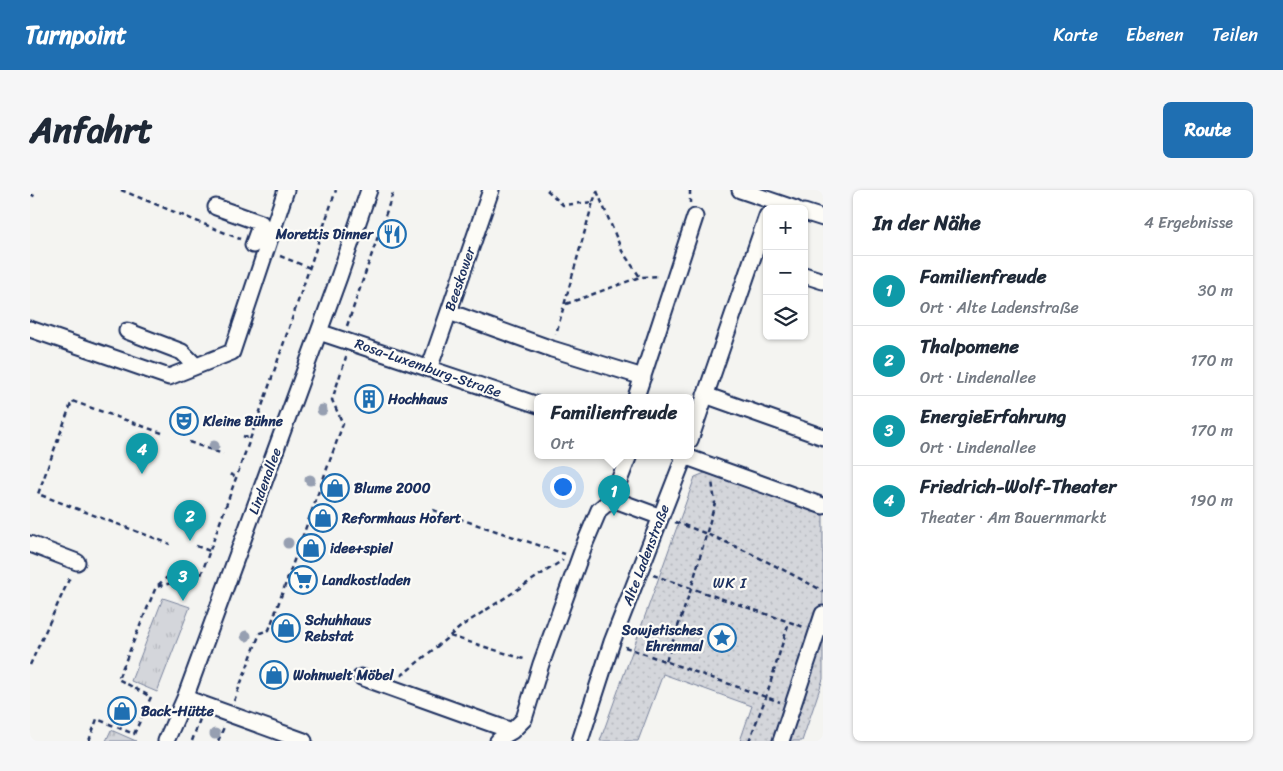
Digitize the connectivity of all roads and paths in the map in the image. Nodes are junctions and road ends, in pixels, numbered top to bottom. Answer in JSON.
{"nodes":[{"id":1,"x":122,"y":190,"type":"edge"},
{"id":2,"x":286,"y":190,"type":"edge"},
{"id":3,"x":336,"y":190,"type":"edge"},
{"id":4,"x":369,"y":190,"type":"edge"},
{"id":5,"x":394,"y":190,"type":"edge"},
{"id":6,"x":491,"y":190,"type":"edge"},
{"id":7,"x":547,"y":190,"type":"edge"},
{"id":8,"x":740,"y":190,"type":"edge"},
{"id":9,"x":597,"y":191,"type":"edge"},
{"id":10,"x":30,"y":194,"type":"edge"},
{"id":11,"x":38,"y":198,"type":"dead end"},
{"id":12,"x":593,"y":202,"type":"junction"},
{"id":13,"x":771,"y":205,"type":"edge"},
{"id":14,"x":216,"y":207,"type":"dead end"},
{"id":15,"x":808,"y":213,"type":"edge"},
{"id":16,"x":695,"y":217,"type":"dead end"},
{"id":17,"x":823,"y":218,"type":"edge"},
{"id":18,"x":763,"y":241,"type":"edge"},
{"id":19,"x":259,"y":247,"type":"junction"},
{"id":20,"x":760,"y":259,"type":"edge"},
{"id":21,"x":310,"y":268,"type":"junction"},
{"id":22,"x":676,"y":275,"type":"junction"},
{"id":23,"x":808,"y":275,"type":"edge"},
{"id":24,"x":640,"y":277,"type":"junction"},
{"id":25,"x":823,"y":281,"type":"edge"},
{"id":26,"x":566,"y":304,"type":"junction"},
{"id":27,"x":449,"y":312,"type":"junction"},
{"id":28,"x":30,"y":329,"type":"edge"},
{"id":29,"x":126,"y":331,"type":"dead end"},
{"id":30,"x":319,"y":332,"type":"junction"},
{"id":31,"x":342,"y":339,"type":"junction"},
{"id":32,"x":552,"y":349,"type":"junction"},
{"id":33,"x":196,"y":366,"type":"junction"},
{"id":34,"x":429,"y":369,"type":"junction"},
{"id":35,"x":643,"y":377,"type":"junction"},
{"id":36,"x":637,"y":394,"type":"edge"},
{"id":37,"x":706,"y":395,"type":"junction"},
{"id":38,"x":534,"y":404,"type":"edge"},
{"id":39,"x":694,"y":429,"type":"edge"},
{"id":40,"x":162,"y":433,"type":"dead end"},
{"id":41,"x":243,"y":436,"type":"dead end"},
{"id":42,"x":823,"y":437,"type":"edge"},
{"id":43,"x":250,"y":439,"type":"junction"},
{"id":44,"x":189,"y":442,"type":"dead end"},
{"id":45,"x":223,"y":454,"type":"dead end"},
{"id":46,"x":627,"y":459,"type":"edge"},
{"id":47,"x":682,"y":459,"type":"edge"},
{"id":48,"x":694,"y":459,"type":"edge"},
{"id":49,"x":710,"y":465,"type":"junction"},
{"id":50,"x":230,"y":474,"type":"dead end"},
{"id":51,"x":236,"y":477,"type":"junction"},
{"id":52,"x":612,"y":499,"type":"junction"},
{"id":53,"x":823,"y":506,"type":"edge"},
{"id":54,"x":433,"y":510,"type":"dead end"},
{"id":55,"x":660,"y":517,"type":"junction"},
{"id":56,"x":707,"y":534,"type":"junction"},
{"id":57,"x":30,"y":544,"type":"edge"},
{"id":58,"x":170,"y":544,"type":"dead end"},
{"id":59,"x":196,"y":546,"type":"dead end"},
{"id":60,"x":210,"y":551,"type":"junction"},
{"id":61,"x":77,"y":562,"type":"joint"},
{"id":62,"x":640,"y":571,"type":"junction"},
{"id":63,"x":170,"y":574,"type":"dead end"},
{"id":64,"x":156,"y":587,"type":"junction"},
{"id":65,"x":691,"y":589,"type":"junction"},
{"id":66,"x":823,"y":591,"type":"edge"},
{"id":67,"x":823,"y":614,"type":"edge"},
{"id":68,"x":789,"y":622,"type":"junction"},
{"id":69,"x":817,"y":632,"type":"junction"},
{"id":70,"x":450,"y":636,"type":"junction"},
{"id":71,"x":612,"y":642,"type":"junction"},
{"id":72,"x":666,"y":661,"type":"junction"},
{"id":73,"x":541,"y":664,"type":"junction"},
{"id":74,"x":30,"y":665,"type":"edge"},
{"id":75,"x":361,"y":677,"type":"dead end"},
{"id":76,"x":388,"y":686,"type":"junction"},
{"id":77,"x":766,"y":696,"type":"junction"},
{"id":78,"x":186,"y":698,"type":"junction"},
{"id":79,"x":205,"y":705,"type":"junction"},
{"id":80,"x":792,"y":706,"type":"junction"},
{"id":81,"x":228,"y":714,"type":"junction"},
{"id":82,"x":512,"y":732,"type":"junction"},
{"id":83,"x":89,"y":741,"type":"edge"},
{"id":84,"x":166,"y":741,"type":"edge"},
{"id":85,"x":192,"y":741,"type":"edge"},
{"id":86,"x":218,"y":741,"type":"edge"},
{"id":87,"x":304,"y":741,"type":"edge"},
{"id":88,"x":498,"y":741,"type":"edge"},
{"id":89,"x":580,"y":741,"type":"edge"},
{"id":90,"x":749,"y":741,"type":"edge"},
{"id":91,"x":781,"y":741,"type":"edge"}],
"edges":[{"from":1,"to":19,"type":"path"},
{"from":2,"to":19,"type":"street"},
{"from":3,"to":21,"type":"path"},
{"from":4,"to":30,"type":"street","name":"Lindenallee"},
{"from":5,"to":31,"type":"path"},
{"from":6,"to":27,"type":"street","name":"Beeskower"},
{"from":7,"to":12,"type":"path"},
{"from":8,"to":13,"type":"street"},
{"from":9,"to":12,"type":"path"},
{"from":9,"to":24,"type":"path"},
{"from":10,"to":11,"type":"path"},
{"from":12,"to":26,"type":"path"},
{"from":14,"to":19,"type":"street"},
{"from":15,"to":17,"type":"street"},
{"from":16,"to":22,"type":"street"},
{"from":18,"to":20,"type":"street"},
{"from":19,"to":21,"type":"path"},
{"from":19,"to":33,"type":"street"},
{"from":20,"to":37,"type":"street"},
{"from":21,"to":43,"type":"path"},
{"from":22,"to":24,"type":"path"},
{"from":22,"to":35,"type":"street"},
{"from":23,"to":25,"type":"street"},
{"from":24,"to":26,"type":"path"},
{"from":26,"to":32,"type":"path"},
{"from":27,"to":32,"type":"street"},
{"from":27,"to":34,"type":"street","name":"Beeskower"},
{"from":28,"to":33,"type":"street"},
{"from":29,"to":33,"type":"street"},
{"from":30,"to":31,"type":"street","name":"Rosa-Luxemburg-Straße"},
{"from":30,"to":78,"type":"street","name":"Lindenallee"},
{"from":31,"to":34,"type":"street","name":"Rosa-Luxemburg-Straße"},
{"from":31,"to":81,"type":"path"},
{"from":32,"to":35,"type":"street"},
{"from":34,"to":38,"type":"street","name":"Rosa-Luxemburg-Straße"},
{"from":35,"to":36,"type":"street"},
{"from":37,"to":39,"type":"street"},
{"from":37,"to":42,"type":"street"},
{"from":40,"to":58,"type":"path"},
{"from":41,"to":43,"type":"path"},
{"from":43,"to":51,"type":"path"},
{"from":44,"to":45,"type":"path"},
{"from":46,"to":52,"type":"street"},
{"from":47,"to":55,"type":"street","name":"Alte Ladenstraße"},
{"from":48,"to":49,"type":"street"},
{"from":49,"to":53,"type":"street"},
{"from":49,"to":56,"type":"path"},
{"from":50,"to":51,"type":"path"},
{"from":51,"to":60,"type":"path"},
{"from":52,"to":55,"type":"street"},
{"from":52,"to":73,"type":"street"},
{"from":54,"to":70,"type":"path"},
{"from":55,"to":56,"type":"path"},
{"from":55,"to":62,"type":"street","name":"Alte Ladenstraße"},
{"from":56,"to":65,"type":"path"},
{"from":56,"to":66,"type":"path"},
{"from":57,"to":61,"type":"street"},
{"from":59,"to":60,"type":"path"},
{"from":60,"to":64,"type":"path"},
{"from":61,"to":74,"type":"path"},
{"from":62,"to":65,"type":"path"},
{"from":62,"to":71,"type":"street","name":"Alte Ladenstraße"},
{"from":63,"to":64,"type":"path"},
{"from":64,"to":83,"type":"path"},
{"from":65,"to":68,"type":"path"},
{"from":65,"to":72,"type":"path"},
{"from":67,"to":69,"type":"street"},
{"from":68,"to":69,"type":"path"},
{"from":68,"to":77,"type":"path"},
{"from":69,"to":80,"type":"street"},
{"from":70,"to":73,"type":"path"},
{"from":70,"to":76,"type":"path"},
{"from":71,"to":72,"type":"path"},
{"from":71,"to":89,"type":"street","name":"Alte Ladenstraße"},
{"from":72,"to":77,"type":"path"},
{"from":73,"to":82,"type":"street"},
{"from":75,"to":76,"type":"street"},
{"from":76,"to":82,"type":"street"},
{"from":77,"to":80,"type":"path"},
{"from":77,"to":90,"type":"path"},
{"from":78,"to":79,"type":"street"},
{"from":78,"to":84,"type":"street","name":"Lindenallee"},
{"from":79,"to":81,"type":"street"},
{"from":79,"to":85,"type":"path"},
{"from":80,"to":91,"type":"street"},
{"from":81,"to":86,"type":"path"},
{"from":81,"to":87,"type":"street"},
{"from":82,"to":88,"type":"street"}]}
